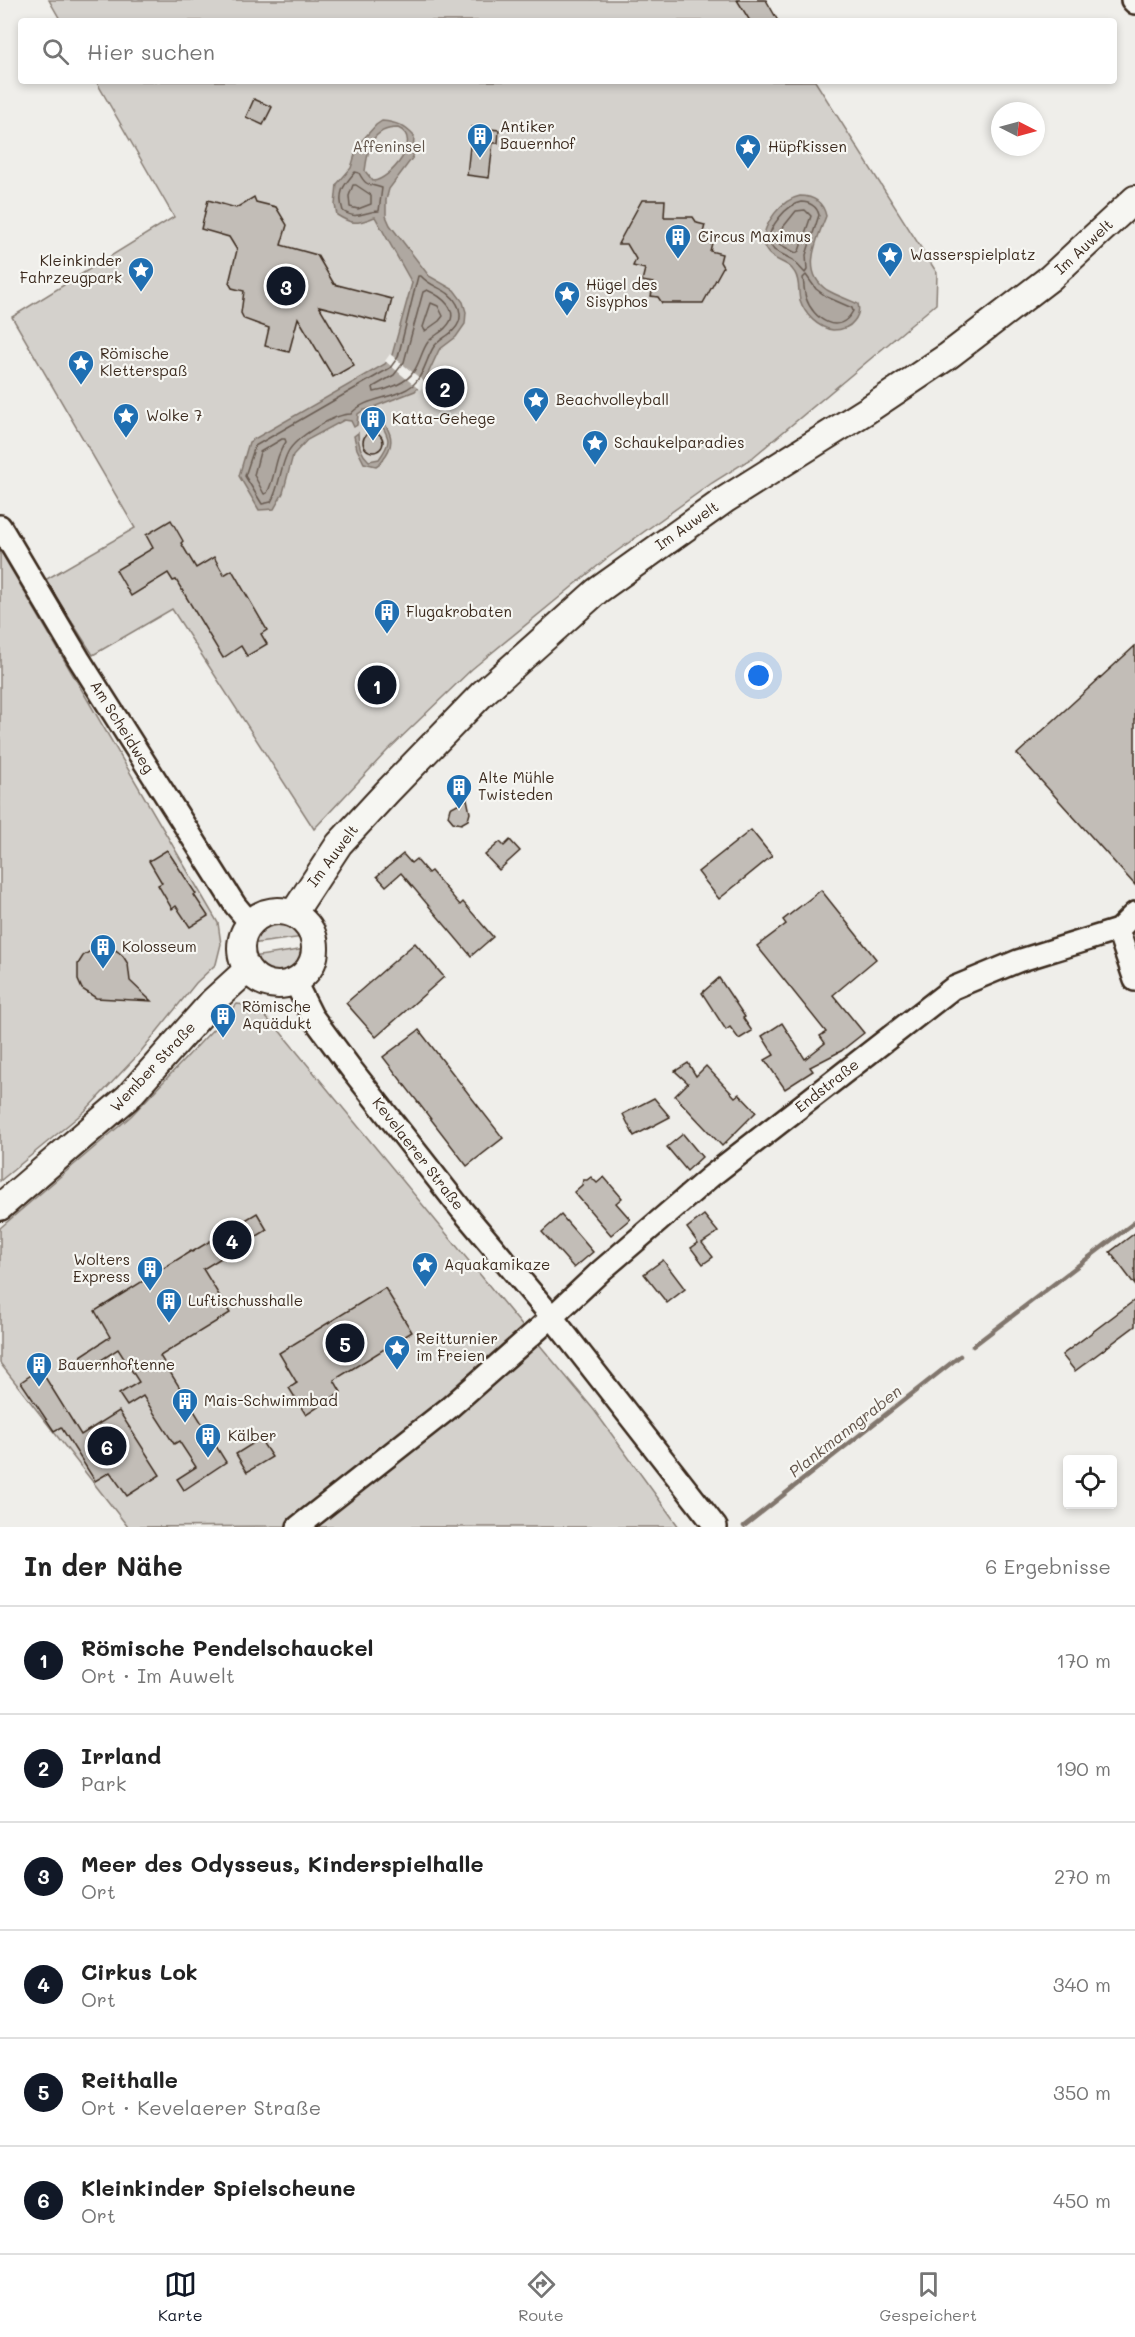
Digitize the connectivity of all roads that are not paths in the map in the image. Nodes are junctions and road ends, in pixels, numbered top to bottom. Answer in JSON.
{"nodes":[{"id":1,"x":1135,"y":199,"type":"edge"},
{"id":2,"x":0,"y":526,"type":"edge"},
{"id":3,"x":1135,"y":913,"type":"edge"},
{"id":4,"x":293,"y":914,"type":"junction"},
{"id":5,"x":250,"y":923,"type":"junction"},
{"id":6,"x":1118,"y":930,"type":"junction"},
{"id":7,"x":247,"y":970,"type":"junction"},
{"id":8,"x":1135,"y":980,"type":"edge"},
{"id":9,"x":295,"y":982,"type":"junction"},
{"id":10,"x":0,"y":1207,"type":"edge"},
{"id":11,"x":552,"y":1317,"type":"junction"},
{"id":12,"x":298,"y":1527,"type":"edge"},
{"id":13,"x":716,"y":1527,"type":"edge"}],
"edges":[{"from":1,"to":4,"type":"main road","name":"Im Auwelt"},
{"from":2,"to":5,"type":"street","name":"Am Scheidweg"},
{"from":3,"to":6,"type":"street","name":"Endstraße"},
{"from":4,"to":5,"type":"main road"},
{"from":4,"to":9,"type":"main road"},
{"from":5,"to":7,"type":"main road"},
{"from":6,"to":8,"type":"street"},
{"from":6,"to":11,"type":"street","name":"Endstraße"},
{"from":7,"to":9,"type":"main road"},
{"from":7,"to":10,"type":"main road","name":"Wember Straße"},
{"from":9,"to":11,"type":"street","name":"Kevelaerer Straße"},
{"from":11,"to":12,"type":"street"},
{"from":11,"to":13,"type":"street","name":"Kevelaerer Straße"}]}
